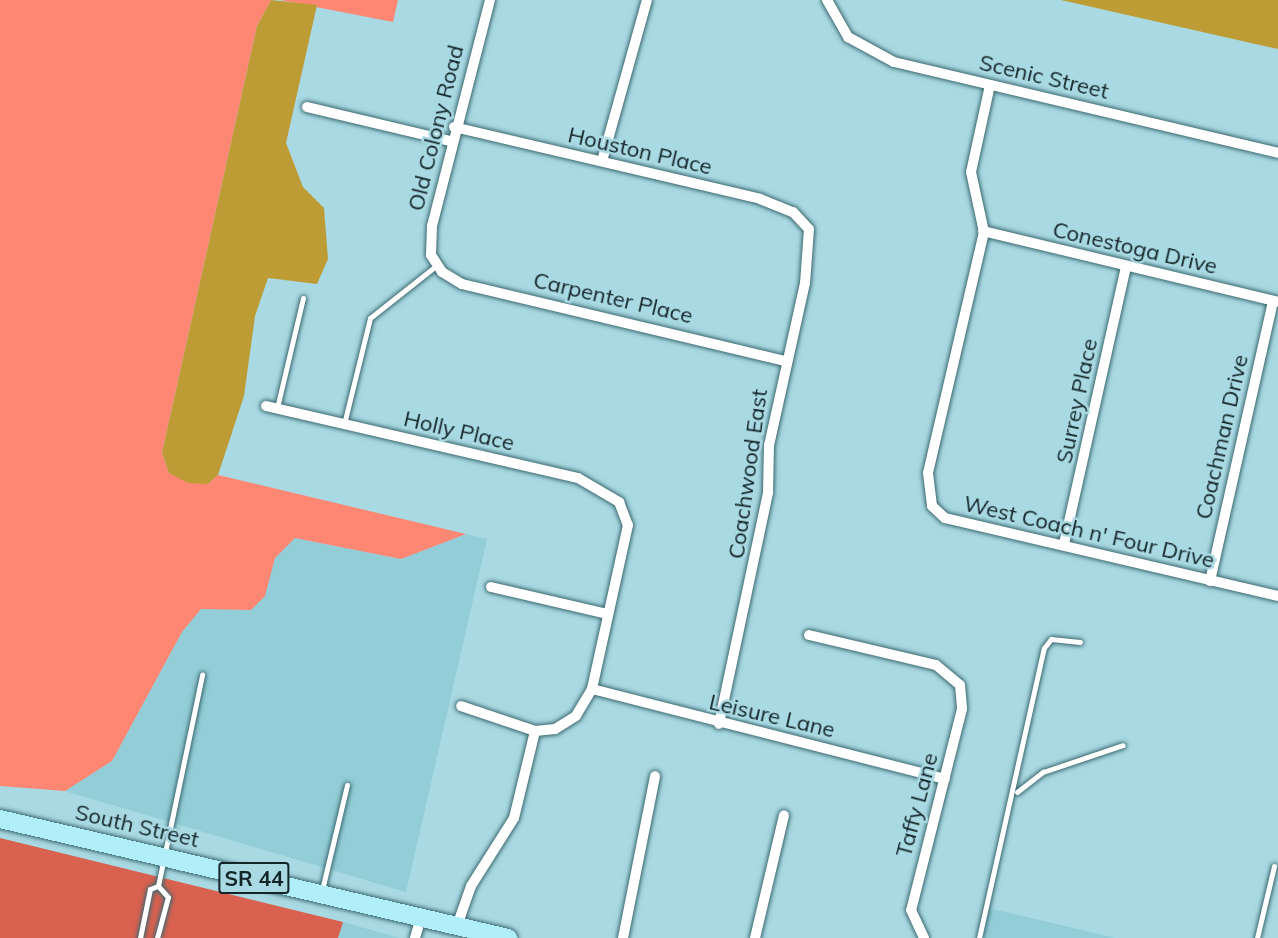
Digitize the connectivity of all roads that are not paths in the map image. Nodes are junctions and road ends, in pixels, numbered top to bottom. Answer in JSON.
{"nodes":[{"id":1,"x":490,"y":0,"type":"edge"},
{"id":2,"x":647,"y":0,"type":"edge"},
{"id":3,"x":827,"y":0,"type":"edge"},
{"id":4,"x":990,"y":85,"type":"junction"},
{"id":5,"x":307,"y":106,"type":"dead end"},
{"id":6,"x":454,"y":128,"type":"junction"},
{"id":7,"x":450,"y":141,"type":"junction"},
{"id":8,"x":1278,"y":153,"type":"edge"},
{"id":9,"x":602,"y":161,"type":"junction"},
{"id":10,"x":809,"y":229,"type":"joint"},
{"id":11,"x":983,"y":231,"type":"junction"},
{"id":12,"x":437,"y":265,"type":"junction"},
{"id":13,"x":1126,"y":266,"type":"junction"},
{"id":14,"x":303,"y":298,"type":"dead end"},
{"id":15,"x":1275,"y":302,"type":"edge"},
{"id":16,"x":786,"y":361,"type":"junction"},
{"id":17,"x":272,"y":407,"type":"joint"},
{"id":18,"x":344,"y":424,"type":"junction"},
{"id":19,"x":1064,"y":544,"type":"junction"},
{"id":20,"x":1210,"y":581,"type":"junction"},
{"id":21,"x":491,"y":587,"type":"dead end"},
{"id":22,"x":1278,"y":596,"type":"edge"},
{"id":23,"x":607,"y":614,"type":"junction"},
{"id":24,"x":809,"y":634,"type":"dead end"},
{"id":25,"x":1080,"y":642,"type":"dead end"},
{"id":26,"x":202,"y":675,"type":"dead end"},
{"id":27,"x":592,"y":689,"type":"junction"},
{"id":28,"x":461,"y":706,"type":"dead end"},
{"id":29,"x":719,"y":724,"type":"junction"},
{"id":30,"x":535,"y":731,"type":"junction"},
{"id":31,"x":1123,"y":745,"type":"dead end"},
{"id":32,"x":655,"y":776,"type":"dead end"},
{"id":33,"x":945,"y":779,"type":"junction"},
{"id":34,"x":347,"y":785,"type":"dead end"},
{"id":35,"x":1015,"y":793,"type":"junction"},
{"id":36,"x":784,"y":815,"type":"dead end"},
{"id":37,"x":0,"y":819,"type":"edge"},
{"id":38,"x":164,"y":857,"type":"junction"},
{"id":39,"x":1274,"y":866,"type":"dead end"},
{"id":40,"x":158,"y":886,"type":"junction"},
{"id":41,"x":321,"y":894,"type":"junction"},
{"id":42,"x":421,"y":918,"type":"junction"},
{"id":43,"x":457,"y":926,"type":"junction"},
{"id":44,"x":140,"y":938,"type":"edge"},
{"id":45,"x":157,"y":938,"type":"edge"},
{"id":46,"x":415,"y":938,"type":"edge"},
{"id":47,"x":508,"y":938,"type":"edge"},
{"id":48,"x":623,"y":938,"type":"edge"},
{"id":49,"x":755,"y":938,"type":"edge"},
{"id":50,"x":924,"y":938,"type":"edge"},
{"id":51,"x":979,"y":938,"type":"edge"},
{"id":52,"x":1257,"y":938,"type":"edge"}],
"edges":[{"from":1,"to":6,"type":"street","name":"Old Colony Road"},
{"from":2,"to":9,"type":"street"},
{"from":3,"to":4,"type":"street","name":"Scenic Street"},
{"from":4,"to":8,"type":"street","name":"Scenic Street"},
{"from":4,"to":11,"type":"street","name":"West Coach n' Four Drive"},
{"from":5,"to":7,"type":"street"},
{"from":6,"to":7,"type":"street","name":"Old Colony Road"},
{"from":6,"to":9,"type":"street","name":"Houston Place"},
{"from":7,"to":12,"type":"street","name":"Old Colony Road"},
{"from":9,"to":10,"type":"street","name":"Houston Place"},
{"from":10,"to":16,"type":"street","name":"Coachwood East"},
{"from":11,"to":13,"type":"street","name":"Conestoga Drive"},
{"from":11,"to":19,"type":"street","name":"West Coach n' Four Drive"},
{"from":12,"to":16,"type":"street","name":"Carpenter Place"},
{"from":12,"to":18,"type":"lane"},
{"from":13,"to":15,"type":"street","name":"Conestoga Drive"},
{"from":13,"to":19,"type":"street","name":"Surrey Place"},
{"from":14,"to":17,"type":"lane"},
{"from":15,"to":20,"type":"street","name":"Coachman Drive"},
{"from":16,"to":29,"type":"street","name":"Coachwood East"},
{"from":17,"to":18,"type":"street","name":"Holly Place"},
{"from":18,"to":23,"type":"street","name":"Holly Place"},
{"from":19,"to":20,"type":"street","name":"West Coach n' Four Drive"},
{"from":20,"to":22,"type":"street","name":"West Coach n' Four Drive"},
{"from":21,"to":23,"type":"street"},
{"from":23,"to":27,"type":"street"},
{"from":24,"to":33,"type":"street","name":"Taffy Lane"},
{"from":25,"to":35,"type":"lane"},
{"from":26,"to":38,"type":"lane"},
{"from":27,"to":29,"type":"street","name":"Leisure Lane"},
{"from":27,"to":30,"type":"street"},
{"from":28,"to":30,"type":"street"},
{"from":29,"to":33,"type":"street","name":"Leisure Lane"},
{"from":30,"to":43,"type":"street"},
{"from":31,"to":35,"type":"lane"},
{"from":32,"to":48,"type":"street"},
{"from":33,"to":50,"type":"street","name":"Taffy Lane"},
{"from":34,"to":41,"type":"lane"},
{"from":35,"to":51,"type":"lane"},
{"from":36,"to":49,"type":"street"},
{"from":37,"to":38,"type":"main road","name":"South Street","number":"SR 44"},
{"from":38,"to":40,"type":"lane"},
{"from":38,"to":41,"type":"main road","name":"South Street","number":"SR 44"},
{"from":39,"to":52,"type":"lane"},
{"from":40,"to":44,"type":"lane"},
{"from":40,"to":45,"type":"lane"},
{"from":41,"to":42,"type":"main road","name":"South Street","number":"SR 44"},
{"from":42,"to":43,"type":"main road","name":"South Street","number":"SR 44"},
{"from":42,"to":46,"type":"street"},
{"from":43,"to":47,"type":"main road","name":"South Street","number":"SR 44"}]}
